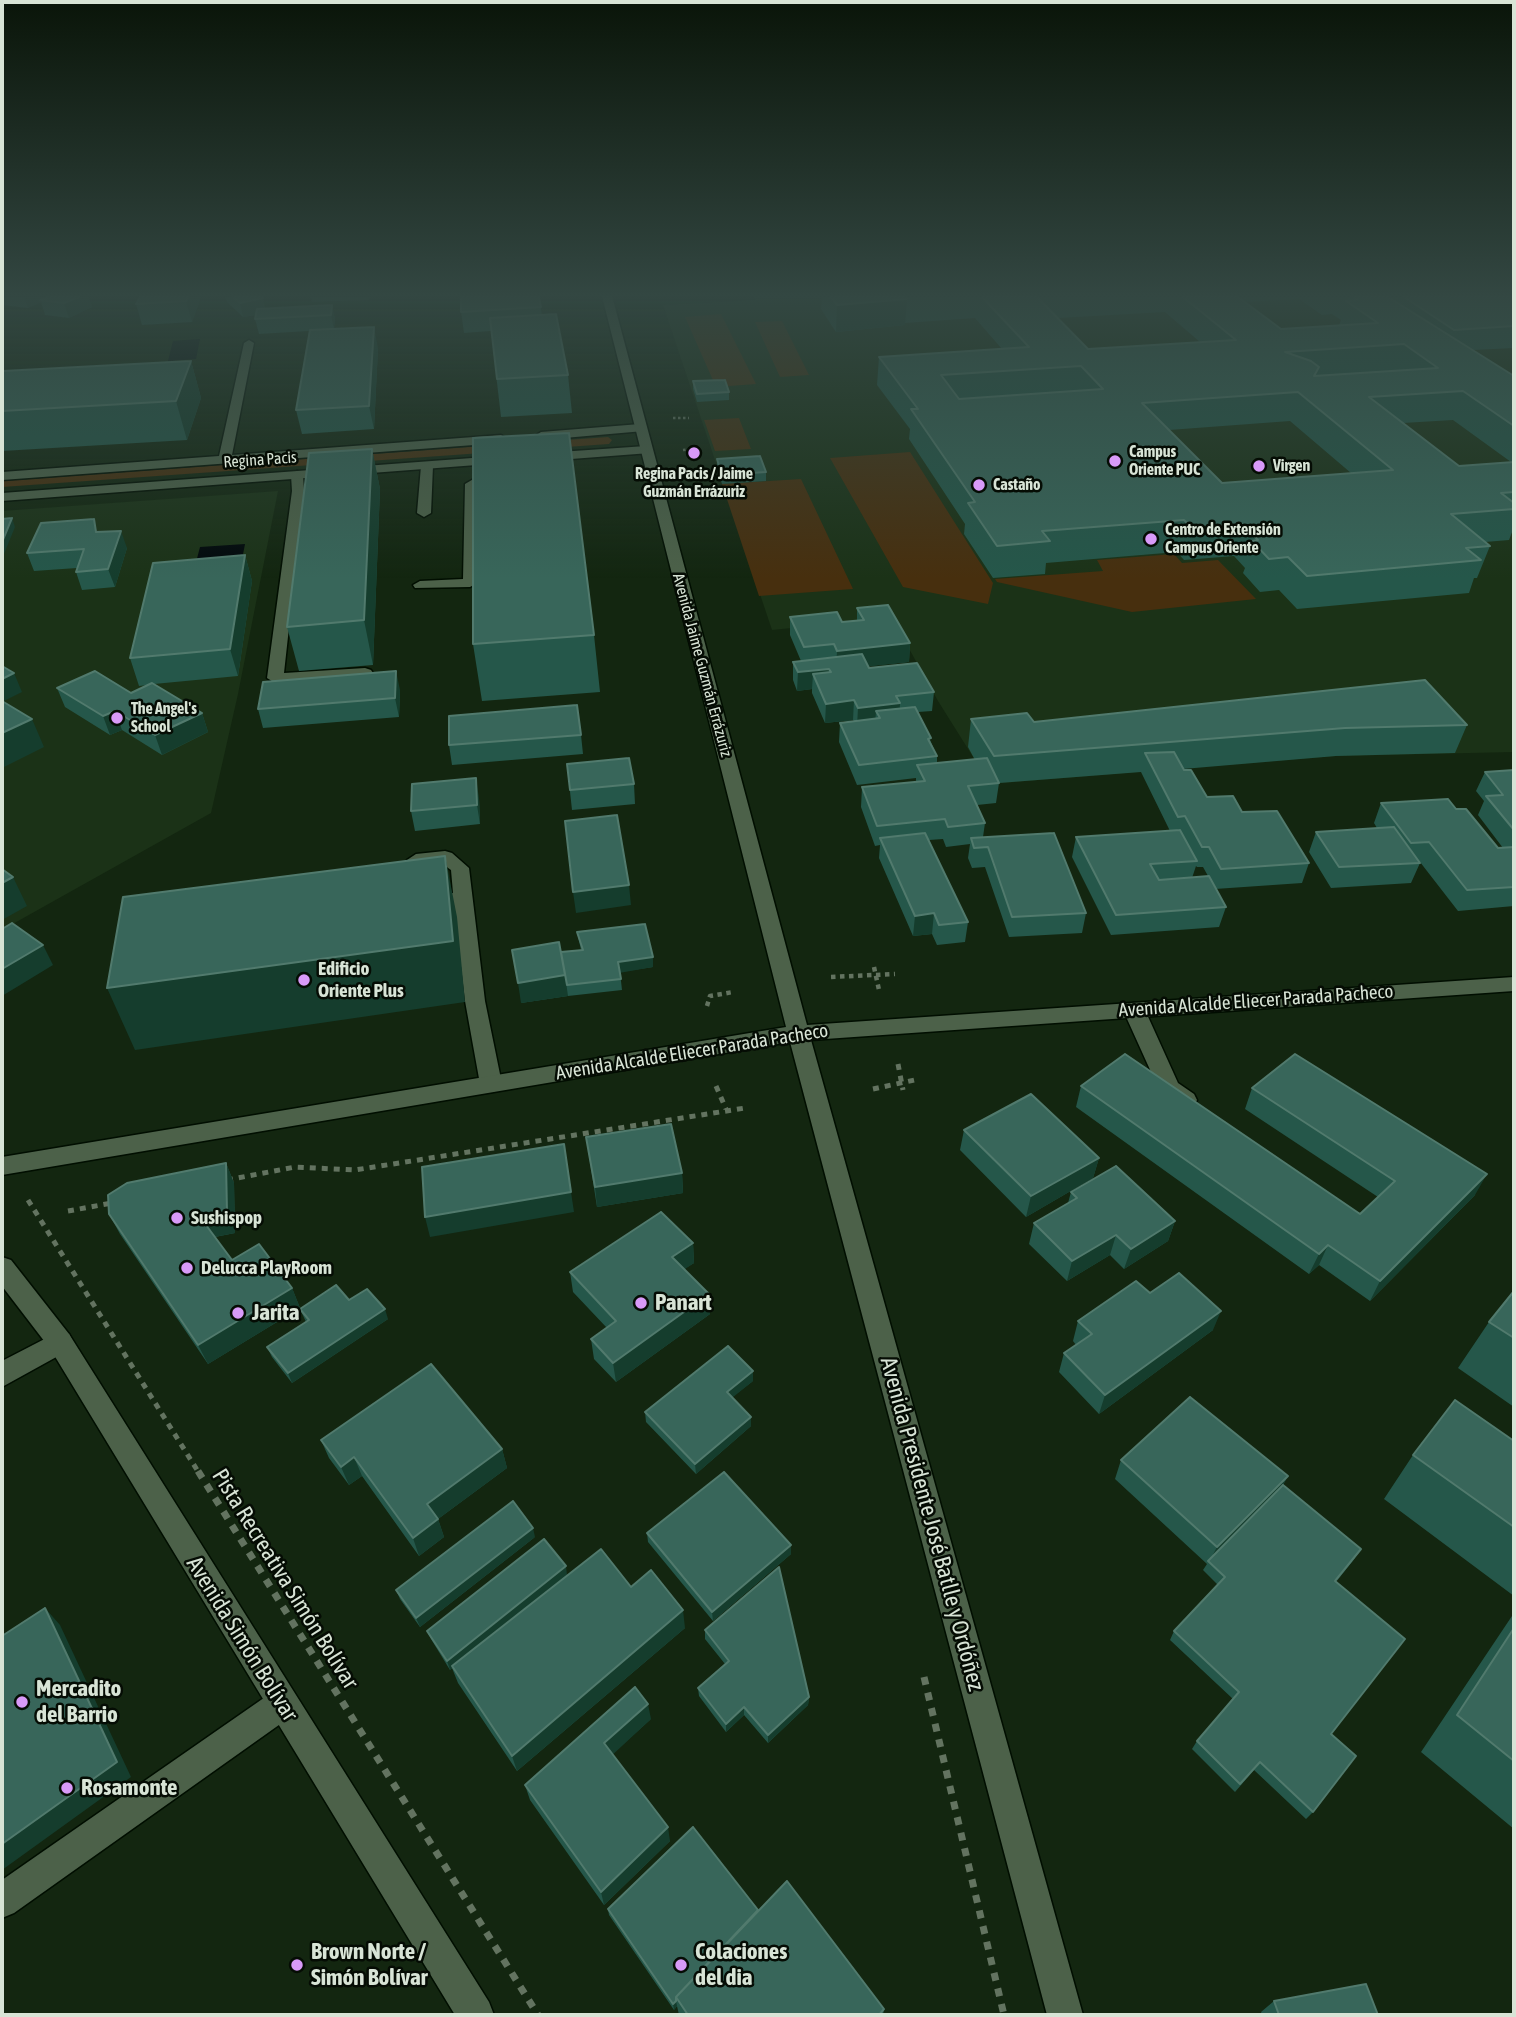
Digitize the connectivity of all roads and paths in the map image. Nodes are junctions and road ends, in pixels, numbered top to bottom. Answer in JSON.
{"nodes":[{"id":1,"x":239,"y":390,"type":"edge"},
{"id":2,"x":631,"y":390,"type":"edge"},
{"id":3,"x":640,"y":428,"type":"junction"},
{"id":4,"x":524,"y":437,"type":"edge"},
{"id":5,"x":510,"y":438,"type":"edge"},
{"id":6,"x":699,"y":448,"type":"dead end"},
{"id":7,"x":646,"y":450,"type":"junction"},
{"id":8,"x":678,"y":450,"type":"dead end"},
{"id":9,"x":225,"y":459,"type":"junction"},
{"id":10,"x":486,"y":461,"type":"junction"},
{"id":11,"x":427,"y":466,"type":"junction"},
{"id":12,"x":297,"y":475,"type":"junction"},
{"id":13,"x":2,"y":476,"type":"edge"},
{"id":14,"x":2,"y":497,"type":"edge"},
{"id":15,"x":424,"y":513,"type":"dead end"},
{"id":16,"x":420,"y":585,"type":"dead end"},
{"id":17,"x":365,"y":673,"type":"edge"},
{"id":18,"x":391,"y":863,"type":"edge"},
{"id":19,"x":463,"y":898,"type":"junction"},
{"id":20,"x":409,"y":904,"type":"edge"},
{"id":21,"x":874,"y":967,"type":"dead end"},
{"id":22,"x":876,"y":974,"type":"junction"},
{"id":23,"x":895,"y":974,"type":"dead end"},
{"id":24,"x":831,"y":978,"type":"dead end"},
{"id":25,"x":1514,"y":984,"type":"edge"},
{"id":26,"x":878,"y":990,"type":"dead end"},
{"id":27,"x":733,"y":992,"type":"dead end"},
{"id":28,"x":707,"y":1006,"type":"dead end"},
{"id":29,"x":1134,"y":1010,"type":"junction"},
{"id":30,"x":798,"y":1033,"type":"junction"},
{"id":31,"x":896,"y":1058,"type":"dead end"},
{"id":32,"x":919,"y":1079,"type":"dead end"},
{"id":33,"x":901,"y":1083,"type":"junction"},
{"id":34,"x":491,"y":1084,"type":"junction"},
{"id":35,"x":716,"y":1086,"type":"dead end"},
{"id":36,"x":873,"y":1089,"type":"dead end"},
{"id":37,"x":903,"y":1090,"type":"dead end"},
{"id":38,"x":745,"y":1108,"type":"dead end"},
{"id":39,"x":726,"y":1109,"type":"junction"},
{"id":40,"x":1204,"y":1112,"type":"edge"},
{"id":41,"x":4,"y":1166,"type":"edge"},
{"id":42,"x":215,"y":1183,"type":"edge"},
{"id":43,"x":122,"y":1201,"type":"edge"},
{"id":44,"x":68,"y":1211,"type":"dead end"},
{"id":45,"x":2,"y":1266,"type":"edge"},
{"id":46,"x":60,"y":1342,"type":"junction"},
{"id":47,"x":2,"y":1375,"type":"edge"},
{"id":48,"x":282,"y":1704,"type":"junction"},
{"id":49,"x":2,"y":1901,"type":"edge"},
{"id":50,"x":476,"y":2015,"type":"edge"},
{"id":51,"x":538,"y":2015,"type":"edge"},
{"id":52,"x":1065,"y":2015,"type":"edge"}],
"edges":[{"from":1,"to":9,"type":"street"},
{"from":2,"to":3,"type":"street","name":"Avenida Jaime Guzmán Errázuriz"},
{"from":3,"to":4,"type":"street"},
{"from":3,"to":7,"type":"street","name":"Avenida Jaime Guzmán Errázuriz"},
{"from":5,"to":9,"type":"street","name":"Regina Pacis"},
{"from":6,"to":8,"type":"path"},
{"from":7,"to":10,"type":"street","name":"Regina Pacis"},
{"from":7,"to":30,"type":"street","name":"Avenida Jaime Guzmán Errázuriz"},
{"from":9,"to":13,"type":"street","name":"Regina Pacis"},
{"from":10,"to":11,"type":"street","name":"Regina Pacis"},
{"from":10,"to":16,"type":"street"},
{"from":11,"to":12,"type":"street","name":"Regina Pacis"},
{"from":11,"to":15,"type":"street"},
{"from":12,"to":14,"type":"street","name":"Regina Pacis"},
{"from":12,"to":17,"type":"street"},
{"from":18,"to":19,"type":"street"},
{"from":19,"to":20,"type":"street"},
{"from":19,"to":34,"type":"street"},
{"from":21,"to":22,"type":"path"},
{"from":22,"to":23,"type":"path"},
{"from":22,"to":24,"type":"path"},
{"from":22,"to":26,"type":"path"},
{"from":25,"to":29,"type":"street","name":"Avenida Alcalde Eliecer Parada Pacheco"},
{"from":27,"to":28,"type":"path"},
{"from":29,"to":30,"type":"street","name":"Avenida Alcalde Eliecer Parada Pacheco"},
{"from":29,"to":40,"type":"street"},
{"from":30,"to":34,"type":"street","name":"Avenida Alcalde Eliecer Parada Pacheco"},
{"from":30,"to":52,"type":"street","name":"Avenida Presidente José Batlle y Ordóñez"},
{"from":31,"to":33,"type":"path"},
{"from":32,"to":33,"type":"path"},
{"from":33,"to":36,"type":"path"},
{"from":33,"to":37,"type":"path"},
{"from":34,"to":41,"type":"street","name":"Avenida Alcalde Eliecer Parada Pacheco"},
{"from":35,"to":39,"type":"path"},
{"from":38,"to":39,"type":"path"},
{"from":39,"to":42,"type":"path"},
{"from":41,"to":51,"type":"path","name":"Pista Recreativa Simón Bolívar"},
{"from":43,"to":44,"type":"path"},
{"from":45,"to":46,"type":"street","name":"Avenida Simón Bolívar"},
{"from":46,"to":47,"type":"street"},
{"from":46,"to":48,"type":"street","name":"Avenida Simón Bolívar"},
{"from":48,"to":49,"type":"street"},
{"from":48,"to":50,"type":"street","name":"Avenida Simón Bolívar"}]}
